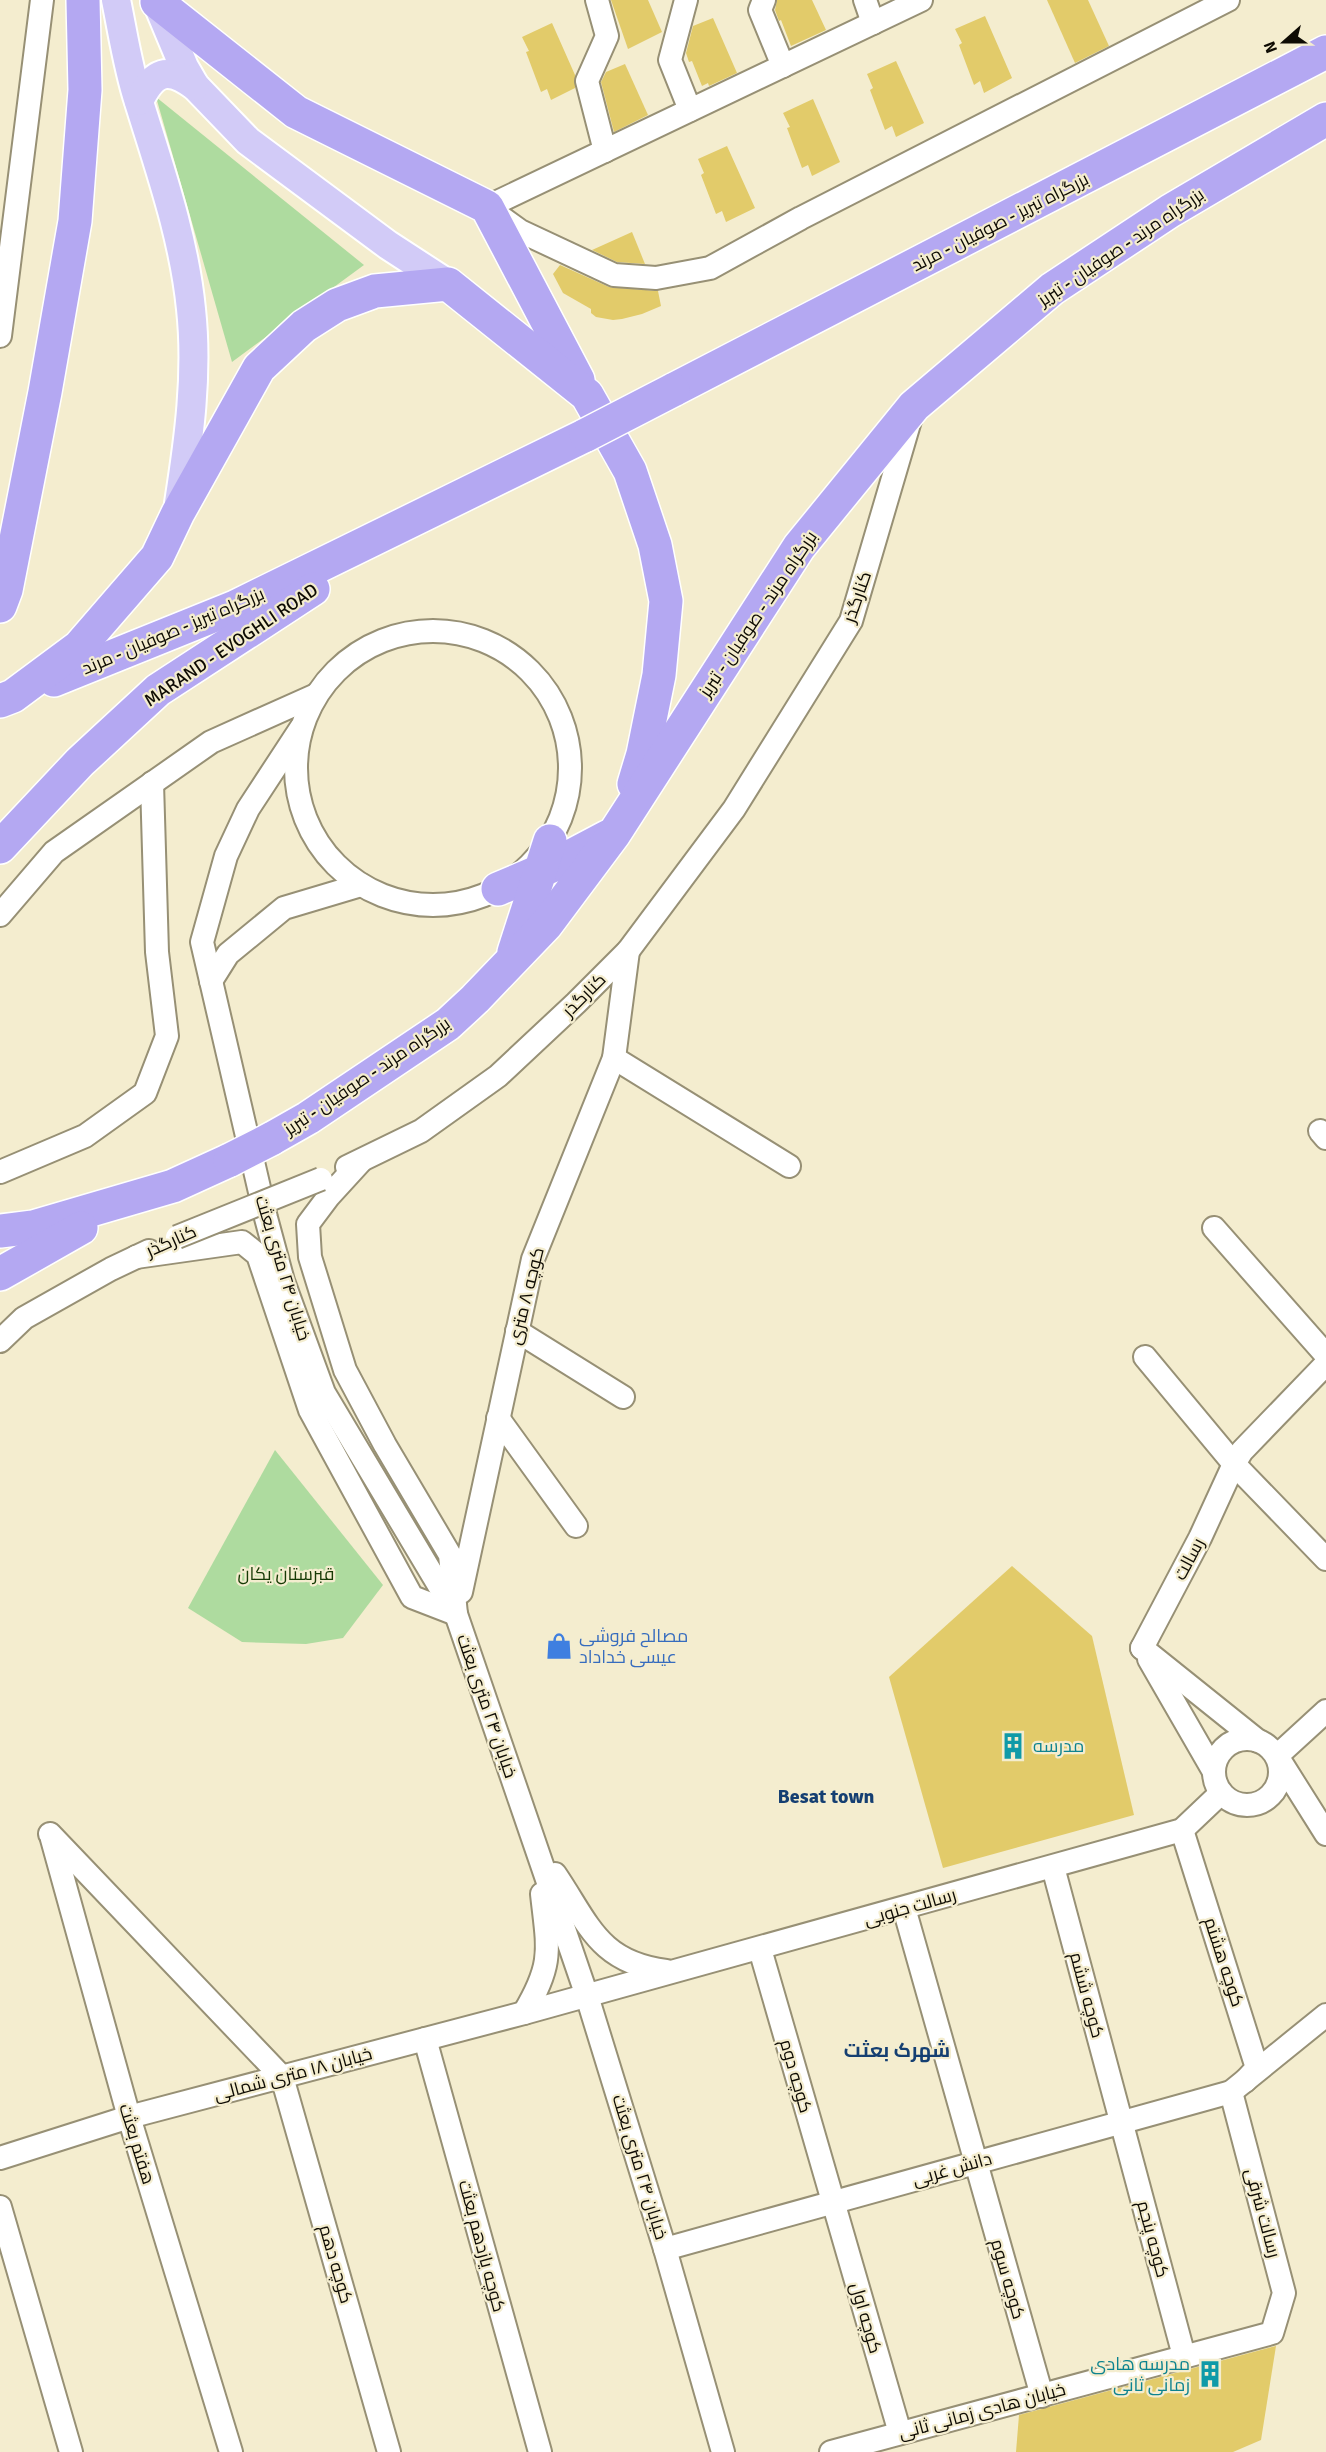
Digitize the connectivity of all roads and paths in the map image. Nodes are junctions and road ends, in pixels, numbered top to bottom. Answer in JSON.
{"nodes":[{"id":1,"x":42,"y":0,"type":"edge"},
{"id":2,"x":83,"y":0,"type":"edge"},
{"id":3,"x":116,"y":0,"type":"edge"},
{"id":4,"x":597,"y":0,"type":"edge"},
{"id":5,"x":686,"y":0,"type":"edge"},
{"id":6,"x":764,"y":0,"type":"edge"},
{"id":7,"x":865,"y":0,"type":"edge"},
{"id":8,"x":921,"y":0,"type":"edge"},
{"id":9,"x":1228,"y":0,"type":"edge"},
{"id":10,"x":156,"y":1,"type":"edge"},
{"id":11,"x":873,"y":23,"type":"junction"},
{"id":12,"x":1326,"y":52,"type":"edge"},
{"id":13,"x":783,"y":66,"type":"junction"},
{"id":14,"x":195,"y":86,"type":"junction"},
{"id":15,"x":139,"y":101,"type":"junction"},
{"id":16,"x":690,"y":110,"type":"junction"},
{"id":17,"x":1326,"y":119,"type":"edge"},
{"id":18,"x":605,"y":151,"type":"junction"},
{"id":19,"x":487,"y":207,"type":"junction"},
{"id":20,"x":448,"y":284,"type":"junction"},
{"id":21,"x":0,"y":336,"type":"edge"},
{"id":22,"x":587,"y":395,"type":"junction"},
{"id":23,"x":914,"y":406,"type":"junction"},
{"id":24,"x":492,"y":482,"type":"junction"},
{"id":25,"x":178,"y":513,"type":"junction"},
{"id":26,"x":0,"y":606,"type":"edge"},
{"id":27,"x":316,"y":695,"type":"junction"},
{"id":28,"x":7,"y":698,"type":"edge"},
{"id":29,"x":301,"y":728,"type":"junction"},
{"id":30,"x":152,"y":783,"type":"junction"},
{"id":31,"x":614,"y":834,"type":"junction"},
{"id":32,"x":0,"y":847,"type":"edge"},
{"id":33,"x":545,"y":856,"type":"junction"},
{"id":34,"x":361,"y":885,"type":"junction"},
{"id":35,"x":498,"y":890,"type":"joint"},
{"id":36,"x":0,"y":915,"type":"edge"},
{"id":37,"x":628,"y":951,"type":"junction"},
{"id":38,"x":511,"y":962,"type":"junction"},
{"id":39,"x":211,"y":981,"type":"junction"},
{"id":40,"x":614,"y":1058,"type":"junction"},
{"id":41,"x":361,"y":1161,"type":"junction"},
{"id":42,"x":789,"y":1166,"type":"dead end"},
{"id":43,"x":0,"y":1172,"type":"edge"},
{"id":44,"x":173,"y":1186,"type":"junction"},
{"id":45,"x":1214,"y":1228,"type":"dead end"},
{"id":46,"x":0,"y":1231,"type":"edge"},
{"id":47,"x":136,"y":1257,"type":"junction"},
{"id":48,"x":0,"y":1274,"type":"edge"},
{"id":49,"x":517,"y":1331,"type":"junction"},
{"id":50,"x":0,"y":1341,"type":"edge"},
{"id":51,"x":1326,"y":1355,"type":"edge"},
{"id":52,"x":1145,"y":1357,"type":"dead end"},
{"id":53,"x":1326,"y":1364,"type":"edge"},
{"id":54,"x":623,"y":1397,"type":"dead end"},
{"id":55,"x":498,"y":1418,"type":"junction"},
{"id":56,"x":1234,"y":1464,"type":"junction"},
{"id":57,"x":576,"y":1526,"type":"dead end"},
{"id":58,"x":1326,"y":1559,"type":"edge"},
{"id":59,"x":456,"y":1614,"type":"junction"},
{"id":60,"x":1142,"y":1648,"type":"junction"},
{"id":61,"x":1326,"y":1711,"type":"edge"},
{"id":62,"x":1258,"y":1741,"type":"junction"},
{"id":63,"x":1277,"y":1756,"type":"junction"},
{"id":64,"x":1213,"y":1770,"type":"junction"},
{"id":65,"x":1221,"y":1793,"type":"junction"},
{"id":66,"x":1182,"y":1830,"type":"junction"},
{"id":67,"x":1326,"y":1834,"type":"edge"},
{"id":68,"x":536,"y":1847,"type":"junction"},
{"id":69,"x":1053,"y":1867,"type":"junction"},
{"id":70,"x":904,"y":1908,"type":"junction"},
{"id":71,"x":760,"y":1949,"type":"junction"},
{"id":72,"x":674,"y":1972,"type":"junction"},
{"id":73,"x":587,"y":1996,"type":"junction"},
{"id":74,"x":524,"y":2013,"type":"junction"},
{"id":75,"x":1326,"y":2015,"type":"edge"},
{"id":76,"x":425,"y":2039,"type":"junction"},
{"id":77,"x":282,"y":2077,"type":"junction"},
{"id":78,"x":1234,"y":2090,"type":"junction"},
{"id":79,"x":129,"y":2117,"type":"junction"},
{"id":80,"x":1121,"y":2122,"type":"junction"},
{"id":81,"x":0,"y":2158,"type":"edge"},
{"id":82,"x":975,"y":2163,"type":"junction"},
{"id":83,"x":832,"y":2203,"type":"junction"},
{"id":84,"x":0,"y":2207,"type":"edge"},
{"id":85,"x":665,"y":2249,"type":"junction"},
{"id":86,"x":1272,"y":2333,"type":"joint"},
{"id":87,"x":1184,"y":2356,"type":"junction"},
{"id":88,"x":1042,"y":2396,"type":"junction"},
{"id":89,"x":900,"y":2433,"type":"junction"},
{"id":90,"x":71,"y":2452,"type":"edge"},
{"id":91,"x":231,"y":2452,"type":"edge"},
{"id":92,"x":389,"y":2452,"type":"edge"},
{"id":93,"x":540,"y":2452,"type":"edge"},
{"id":94,"x":723,"y":2452,"type":"edge"},
{"id":95,"x":831,"y":2452,"type":"edge"}],
"edges":[{"from":1,"to":21,"type":"street"},
{"from":2,"to":26,"type":"highway"},
{"from":3,"to":15,"type":"main road"},
{"from":4,"to":18,"type":"street"},
{"from":5,"to":16,"type":"street"},
{"from":6,"to":13,"type":"street"},
{"from":7,"to":11,"type":"street"},
{"from":8,"to":11,"type":"street"},
{"from":9,"to":19,"type":"street"},
{"from":10,"to":14,"type":"main road"},
{"from":10,"to":19,"type":"highway"},
{"from":11,"to":13,"type":"street"},
{"from":12,"to":24,"type":"highway","name":"بزرگراه تبریز - صوفیان - مرند","bridge":true},
{"from":13,"to":16,"type":"street"},
{"from":14,"to":15,"type":"main road"},
{"from":14,"to":20,"type":"main road"},
{"from":15,"to":25,"type":"main road"},
{"from":16,"to":18,"type":"street"},
{"from":17,"to":23,"type":"highway","name":"بزرگراه مرند - صوفیان - تبریز"},
{"from":18,"to":19,"type":"street"},
{"from":19,"to":22,"type":"highway"},
{"from":20,"to":22,"type":"highway"},
{"from":20,"to":25,"type":"highway"},
{"from":22,"to":31,"type":"highway"},
{"from":23,"to":31,"type":"highway","name":"بزرگراه مرند - صوفیان - تبریز"},
{"from":23,"to":37,"type":"street","name":"کنارگذر"},
{"from":24,"to":28,"type":"highway","name":"بزرگراه تبریز - صوفیان - مرند"},
{"from":24,"to":32,"type":"highway","name":"MARAND - EVOGHLI ROAD"},
{"from":25,"to":28,"type":"highway"},
{"from":27,"to":29,"type":"street"},
{"from":27,"to":30,"type":"street"},
{"from":27,"to":33,"type":"street"},
{"from":29,"to":34,"type":"street"},
{"from":29,"to":39,"type":"street","name":"خیابان ۲۴ متری بعثت"},
{"from":30,"to":36,"type":"street"},
{"from":30,"to":43,"type":"street"},
{"from":31,"to":33,"type":"highway"},
{"from":31,"to":38,"type":"highway","name":"بزرگراه مرند - صوفیان - تبریز"},
{"from":33,"to":35,"type":"highway"},
{"from":33,"to":38,"type":"highway"},
{"from":34,"to":35,"type":"street"},
{"from":34,"to":39,"type":"street"},
{"from":37,"to":40,"type":"street","name":"کوچه ۸ متری"},
{"from":37,"to":41,"type":"street","name":"کنارگذر"},
{"from":38,"to":44,"type":"highway","name":"بزرگراه مرند - صوفیان - تبریز","bridge":true},
{"from":39,"to":59,"type":"street","name":"خیابان ۲۴ متری بعثت"},
{"from":40,"to":42,"type":"street"},
{"from":40,"to":49,"type":"street","name":"کوچه ۸ متری"},
{"from":41,"to":47,"type":"street","name":"کنارگذر","bridge":true},
{"from":41,"to":59,"type":"street"},
{"from":44,"to":46,"type":"highway"},
{"from":44,"to":48,"type":"highway"},
{"from":45,"to":51,"type":"street"},
{"from":47,"to":50,"type":"street","name":"کنارگذر"},
{"from":47,"to":59,"type":"street"},
{"from":49,"to":54,"type":"street"},
{"from":49,"to":55,"type":"street","name":"کوچه ۸ متری"},
{"from":52,"to":56,"type":"street"},
{"from":53,"to":56,"type":"street","name":"رسالت"},
{"from":55,"to":57,"type":"street"},
{"from":55,"to":59,"type":"street","name":"کوچه ۸ متری"},
{"from":56,"to":58,"type":"street"},
{"from":56,"to":60,"type":"street","name":"رسالت"},
{"from":59,"to":68,"type":"street","name":"خیابان ۲۴ متری بعثت"},
{"from":60,"to":62,"type":"street"},
{"from":60,"to":64,"type":"street"},
{"from":61,"to":63,"type":"street"},
{"from":62,"to":63,"type":"street"},
{"from":62,"to":64,"type":"street"},
{"from":63,"to":65,"type":"street"},
{"from":63,"to":67,"type":"street"},
{"from":64,"to":65,"type":"street"},
{"from":65,"to":66,"type":"street","name":"رسالت جنوبی"},
{"from":66,"to":69,"type":"street","name":"رسالت جنوبی"},
{"from":66,"to":78,"type":"street","name":"کوچه هشتم"},
{"from":68,"to":72,"type":"street"},
{"from":68,"to":73,"type":"street","name":"خیابان ۲۴ متری بعثت"},
{"from":68,"to":74,"type":"street"},
{"from":69,"to":70,"type":"street","name":"رسالت جنوبی"},
{"from":69,"to":80,"type":"street","name":"کوچه ششم"},
{"from":70,"to":71,"type":"street","name":"رسالت جنوبی"},
{"from":70,"to":82,"type":"street","name":"کوچه سوم"},
{"from":71,"to":72,"type":"street","name":"رسالت جنوبی"},
{"from":71,"to":83,"type":"street","name":"کوچه دوم"},
{"from":72,"to":73,"type":"street","name":"رسالت جنوبی"},
{"from":73,"to":74,"type":"street","name":"خیابان ۱۸ متری شمالی"},
{"from":73,"to":85,"type":"street","name":"خیابان ۲۴ متری بعثت"},
{"from":74,"to":76,"type":"street","name":"خیابان ۱۸ متری شمالی"},
{"from":75,"to":78,"type":"street"},
{"from":76,"to":77,"type":"street","name":"خیابان ۱۸ متری شمالی"},
{"from":76,"to":93,"type":"street","name":"کوچه یازدهم بعثت"},
{"from":77,"to":79,"type":"street","name":"خیابان ۱۸ متری شمالی"},
{"from":77,"to":79,"type":"street","name":"هفتم بعثت"},
{"from":77,"to":92,"type":"street","name":"کوچه دهم"},
{"from":78,"to":80,"type":"street","name":"دانش غربی"},
{"from":78,"to":86,"type":"street","name":"رسالت شرقی"},
{"from":79,"to":81,"type":"street","name":"خیابان ۱۸ متری شمالی"},
{"from":79,"to":91,"type":"street","name":"هفتم بعثت"},
{"from":80,"to":82,"type":"street","name":"دانش غربی"},
{"from":80,"to":87,"type":"street","name":"کوچه پنجم"},
{"from":82,"to":83,"type":"street","name":"دانش غربی"},
{"from":82,"to":88,"type":"street","name":"کوچه سوم"},
{"from":83,"to":85,"type":"street","name":"دانش غربی"},
{"from":83,"to":89,"type":"street","name":"کوچه اول"},
{"from":84,"to":90,"type":"street"},
{"from":85,"to":94,"type":"street","name":"خیابان ۲۴ متری بعثت"},
{"from":86,"to":87,"type":"street","name":"خیابان هادی زمانی ثانی"},
{"from":87,"to":88,"type":"street","name":"خیابان هادی زمانی ثانی"},
{"from":88,"to":89,"type":"street","name":"خیابان هادی زمانی ثانی"},
{"from":89,"to":95,"type":"street","name":"خیابان هادی زمانی ثانی"}]}
